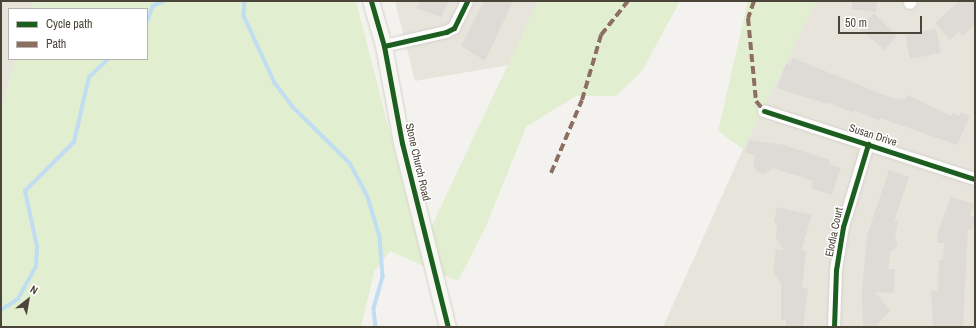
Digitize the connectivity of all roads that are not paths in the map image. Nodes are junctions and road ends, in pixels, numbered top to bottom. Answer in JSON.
{"nodes":[{"id":1,"x":371,"y":1,"type":"edge"},
{"id":2,"x":467,"y":1,"type":"edge"},
{"id":3,"x":384,"y":46,"type":"junction"},
{"id":4,"x":764,"y":111,"type":"dead end"},
{"id":5,"x":868,"y":144,"type":"junction"},
{"id":6,"x":975,"y":179,"type":"edge"},
{"id":7,"x":448,"y":327,"type":"edge"},
{"id":8,"x":834,"y":327,"type":"edge"}],
"edges":[{"from":1,"to":3,"type":"main road","name":"Stone Church Road"},
{"from":2,"to":3,"type":"street"},
{"from":3,"to":7,"type":"main road","name":"Stone Church Road"},
{"from":4,"to":5,"type":"street","name":"Susan Drive"},
{"from":5,"to":6,"type":"street","name":"Susan Drive"},
{"from":5,"to":8,"type":"street","name":"Elodia Court"}]}
